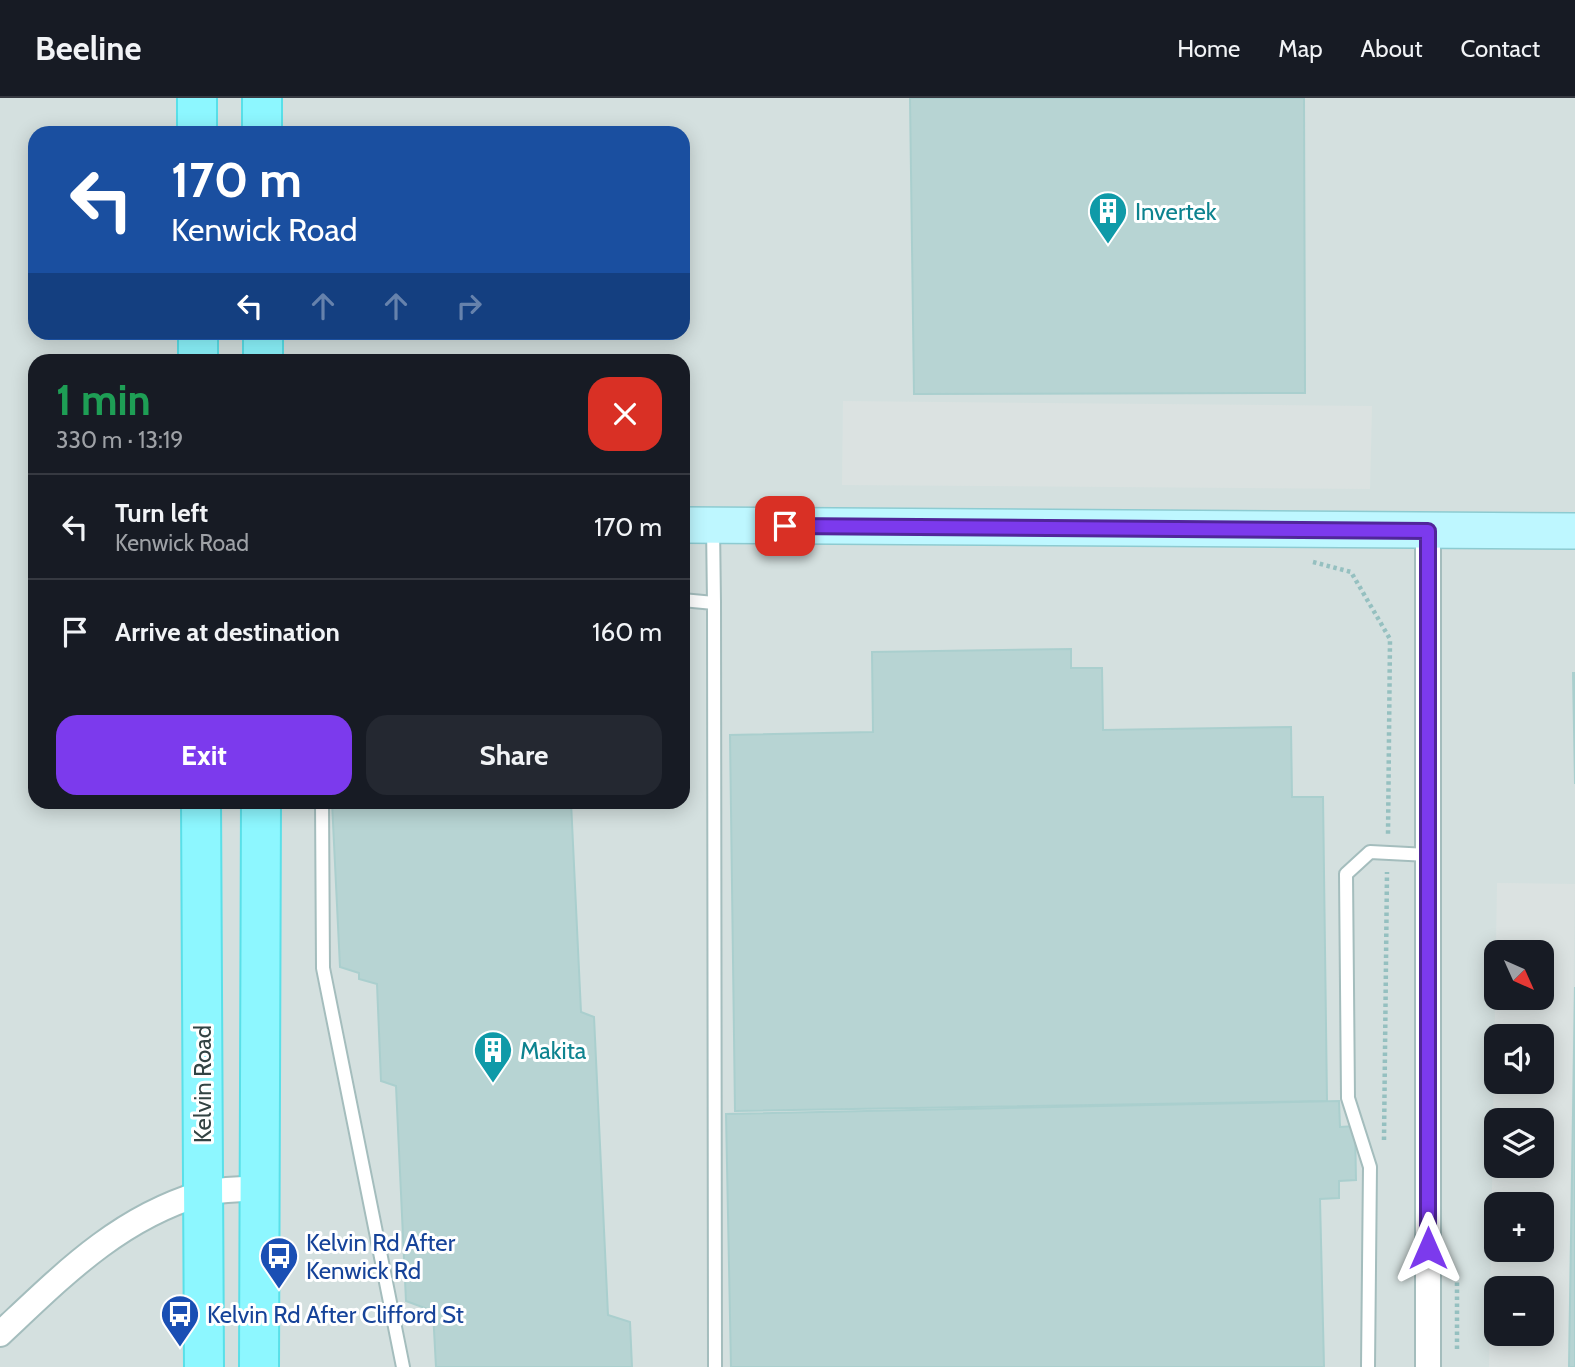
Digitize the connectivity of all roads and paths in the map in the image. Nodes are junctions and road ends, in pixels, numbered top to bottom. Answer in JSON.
{"nodes":[{"id":1,"x":197,"y":98,"type":"edge"},
{"id":2,"x":262,"y":98,"type":"edge"},
{"id":3,"x":197,"y":126,"type":"edge"},
{"id":4,"x":262,"y":126,"type":"edge"},
{"id":5,"x":698,"y":526,"type":"edge"},
{"id":6,"x":1297,"y":530,"type":"junction"},
{"id":7,"x":1428,"y":531,"type":"junction"},
{"id":8,"x":1575,"y":531,"type":"edge"},
{"id":9,"x":690,"y":601,"type":"edge"},
{"id":10,"x":714,"y":603,"type":"junction"},
{"id":11,"x":201,"y":809,"type":"edge"},
{"id":12,"x":261,"y":809,"type":"edge"},
{"id":13,"x":322,"y":809,"type":"edge"},
{"id":14,"x":1388,"y":853,"type":"junction"},
{"id":15,"x":1428,"y":855,"type":"junction"},
{"id":16,"x":1384,"y":1145,"type":"dead end"},
{"id":17,"x":259,"y":1188,"type":"junction"},
{"id":18,"x":203,"y":1194,"type":"junction"},
{"id":19,"x":1457,"y":1279,"type":"dead end"},
{"id":20,"x":0,"y":1334,"type":"edge"},
{"id":21,"x":1457,"y":1354,"type":"dead end"},
{"id":22,"x":204,"y":1367,"type":"edge"},
{"id":23,"x":259,"y":1367,"type":"edge"},
{"id":24,"x":403,"y":1367,"type":"edge"},
{"id":25,"x":715,"y":1367,"type":"edge"},
{"id":26,"x":1368,"y":1367,"type":"edge"},
{"id":27,"x":1428,"y":1367,"type":"edge"}],
"edges":[{"from":1,"to":3,"type":"main road"},
{"from":2,"to":4,"type":"main road"},
{"from":5,"to":6,"type":"main road"},
{"from":5,"to":10,"type":"lane"},
{"from":6,"to":7,"type":"main road"},
{"from":6,"to":14,"type":"path"},
{"from":7,"to":8,"type":"main road"},
{"from":7,"to":15,"type":"street"},
{"from":9,"to":10,"type":"lane"},
{"from":10,"to":25,"type":"lane"},
{"from":11,"to":18,"type":"main road","name":"Kelvin Road"},
{"from":12,"to":17,"type":"main road"},
{"from":13,"to":24,"type":"lane"},
{"from":14,"to":15,"type":"lane"},
{"from":14,"to":16,"type":"path"},
{"from":14,"to":26,"type":"lane"},
{"from":15,"to":27,"type":"street"},
{"from":17,"to":18,"type":"street"},
{"from":17,"to":23,"type":"main road"},
{"from":18,"to":20,"type":"street"},
{"from":18,"to":22,"type":"main road","name":"Kelvin Road"},
{"from":19,"to":21,"type":"path"}]}
